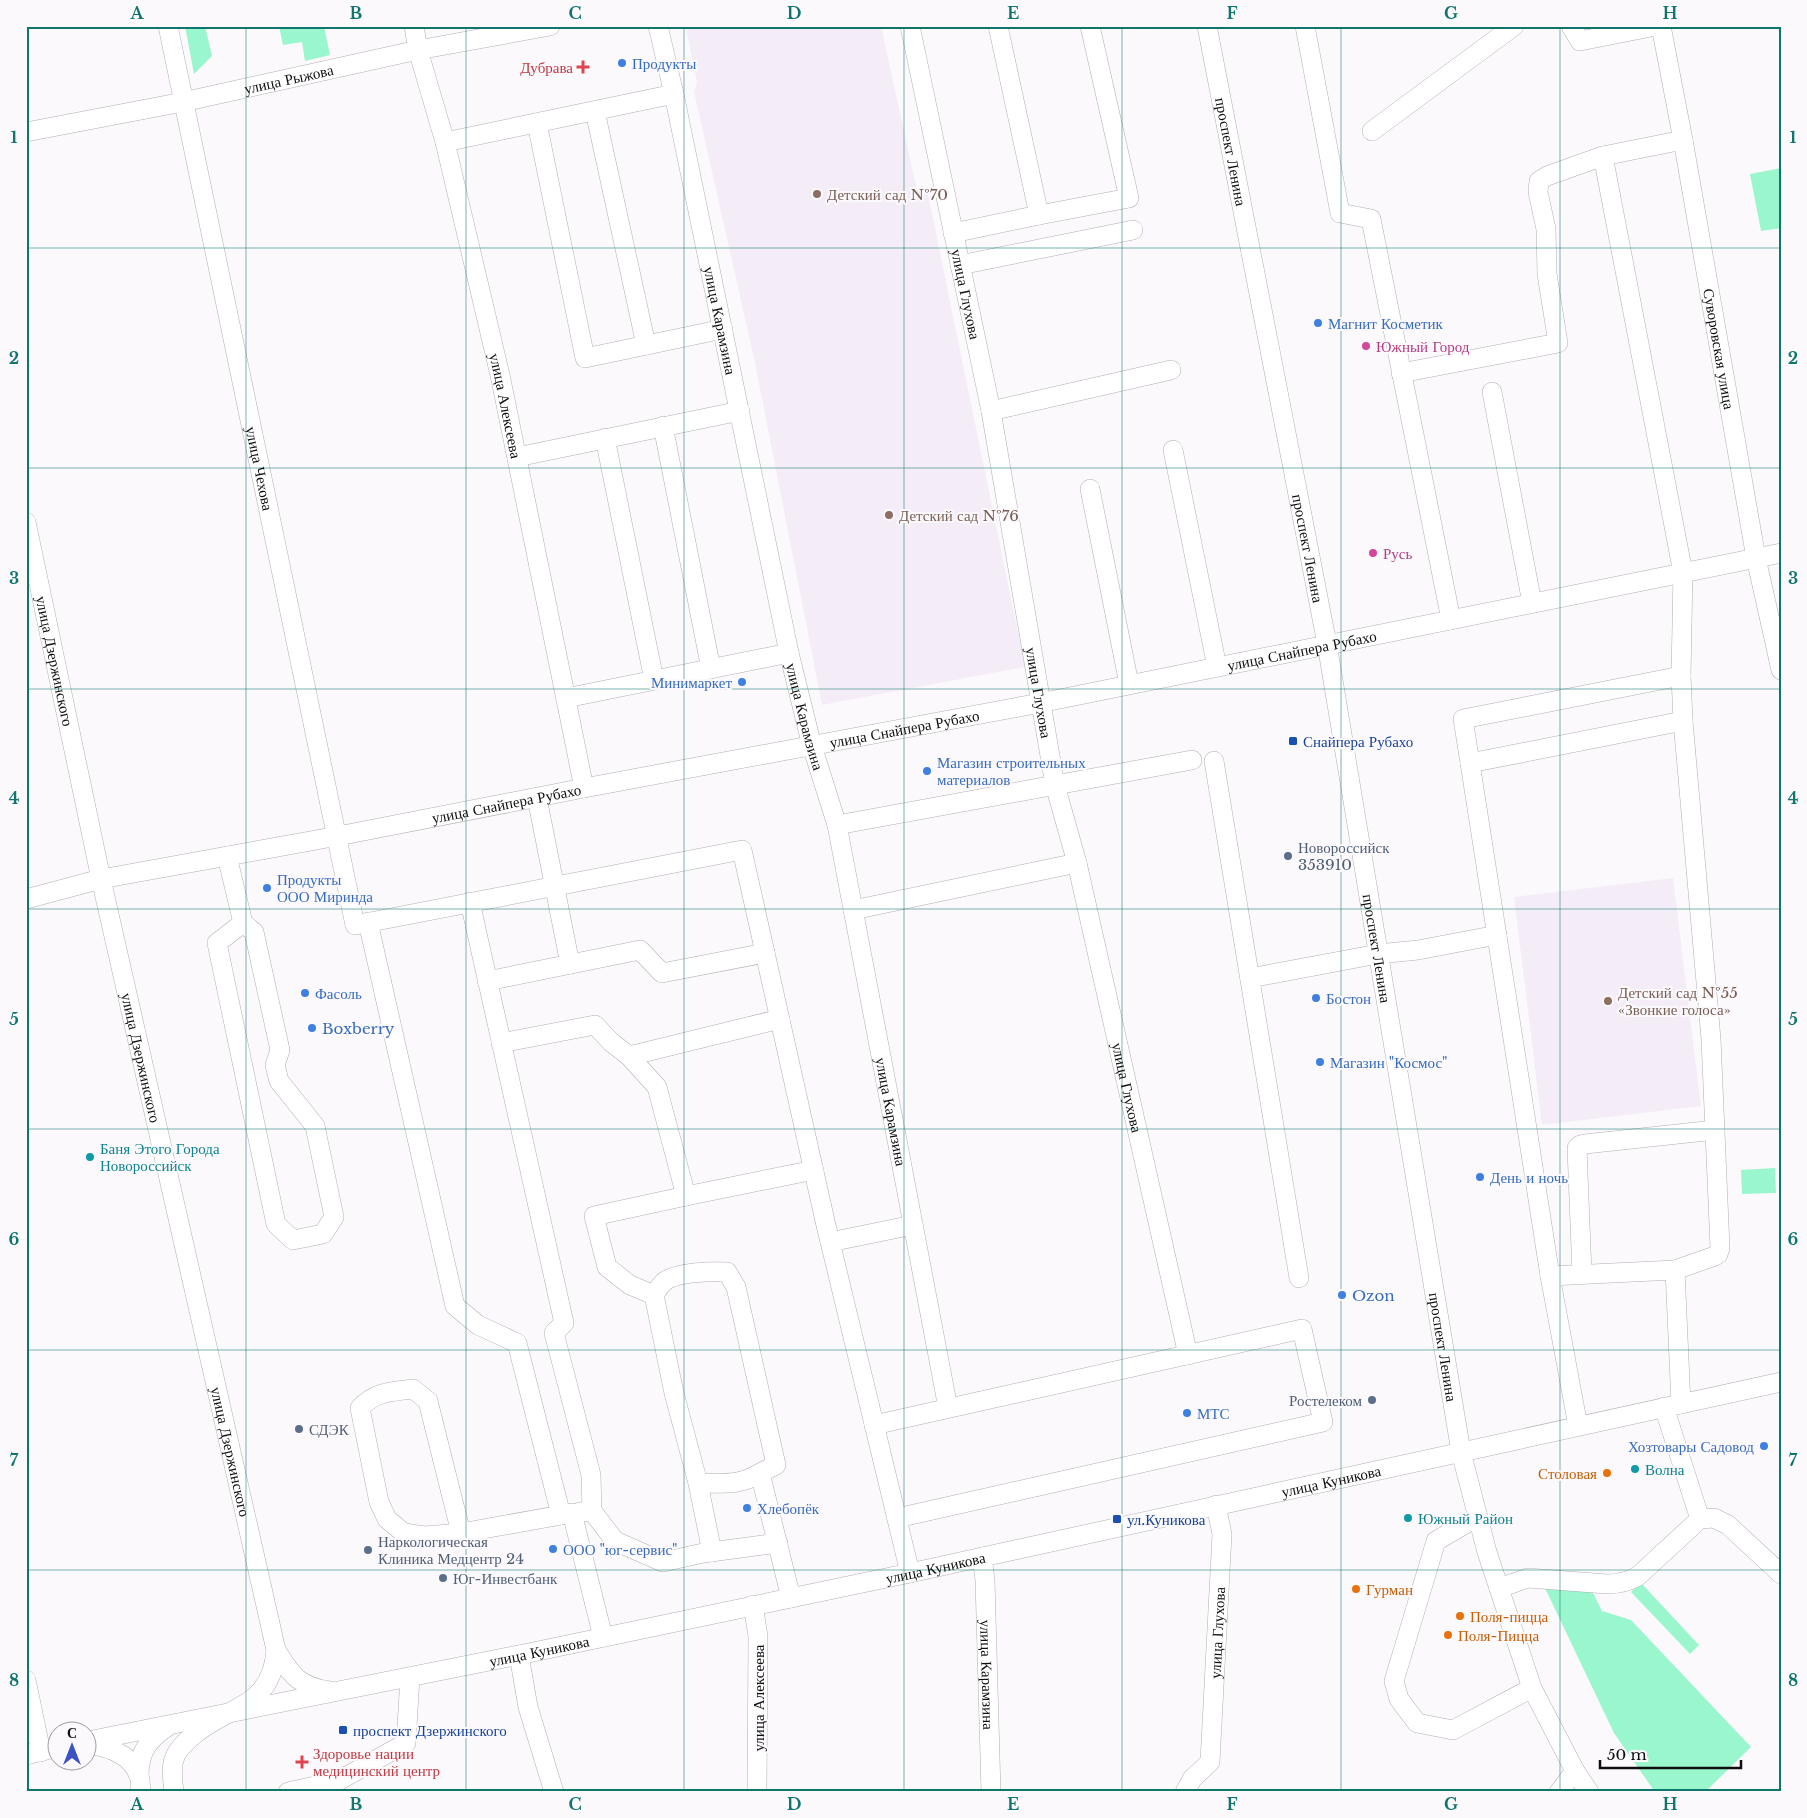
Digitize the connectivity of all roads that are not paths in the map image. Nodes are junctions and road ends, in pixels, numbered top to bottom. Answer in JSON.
{"nodes":[{"id":1,"x":168,"y":26,"type":"edge"},
{"id":2,"x":414,"y":26,"type":"edge"},
{"id":3,"x":550,"y":26,"type":"edge"},
{"id":4,"x":658,"y":26,"type":"edge"},
{"id":5,"x":910,"y":26,"type":"edge"},
{"id":6,"x":998,"y":26,"type":"edge"},
{"id":7,"x":1090,"y":26,"type":"edge"},
{"id":8,"x":1207,"y":26,"type":"edge"},
{"id":9,"x":1305,"y":26,"type":"edge"},
{"id":10,"x":1514,"y":26,"type":"edge"},
{"id":11,"x":1571,"y":26,"type":"edge"},
{"id":12,"x":1656,"y":26,"type":"edge"},
{"id":13,"x":1661,"y":26,"type":"edge"},
{"id":14,"x":418,"y":50,"type":"junction"},
{"id":15,"x":674,"y":94,"type":"junction"},
{"id":16,"x":183,"y":102,"type":"junction"},
{"id":17,"x":595,"y":111,"type":"junction"},
{"id":18,"x":537,"y":123,"type":"junction"},
{"id":19,"x":1372,"y":131,"type":"dead end"},
{"id":20,"x":26,"y":132,"type":"edge"},
{"id":21,"x":1683,"y":140,"type":"junction"},
{"id":22,"x":444,"y":142,"type":"junction"},
{"id":23,"x":1603,"y":156,"type":"junction"},
{"id":24,"x":1039,"y":215,"type":"junction"},
{"id":25,"x":1133,"y":230,"type":"dead end"},
{"id":26,"x":954,"y":233,"type":"junction"},
{"id":27,"x":960,"y":265,"type":"junction"},
{"id":28,"x":722,"y":329,"type":"junction"},
{"id":29,"x":646,"y":345,"type":"junction"},
{"id":30,"x":1171,"y":370,"type":"dead end"},
{"id":31,"x":1401,"y":373,"type":"junction"},
{"id":32,"x":1492,"y":392,"type":"dead end"},
{"id":33,"x":740,"y":411,"type":"junction"},
{"id":34,"x":991,"y":411,"type":"junction"},
{"id":35,"x":662,"y":426,"type":"junction"},
{"id":36,"x":605,"y":438,"type":"junction"},
{"id":37,"x":1173,"y":450,"type":"dead end"},
{"id":38,"x":517,"y":457,"type":"junction"},
{"id":39,"x":1090,"y":489,"type":"dead end"},
{"id":40,"x":26,"y":522,"type":"edge"},
{"id":41,"x":1781,"y":553,"type":"edge"},
{"id":42,"x":1756,"y":558,"type":"junction"},
{"id":43,"x":1683,"y":573,"type":"junction"},
{"id":44,"x":1532,"y":603,"type":"junction"},
{"id":45,"x":1451,"y":620,"type":"junction"},
{"id":46,"x":1327,"y":644,"type":"junction"},
{"id":47,"x":789,"y":653,"type":"junction"},
{"id":48,"x":1217,"y":667,"type":"junction"},
{"id":49,"x":711,"y":669,"type":"junction"},
{"id":50,"x":1781,"y":670,"type":"edge"},
{"id":51,"x":1681,"y":676,"type":"junction"},
{"id":52,"x":654,"y":680,"type":"junction"},
{"id":53,"x":1129,"y":684,"type":"junction"},
{"id":54,"x":566,"y":698,"type":"junction"},
{"id":55,"x":1040,"y":703,"type":"junction"},
{"id":56,"x":1683,"y":721,"type":"junction"},
{"id":57,"x":812,"y":746,"type":"junction"},
{"id":58,"x":1192,"y":760,"type":"dead end"},
{"id":59,"x":1214,"y":761,"type":"dead end"},
{"id":60,"x":1470,"y":763,"type":"junction"},
{"id":61,"x":1055,"y":785,"type":"junction"},
{"id":62,"x":584,"y":788,"type":"junction"},
{"id":63,"x":537,"y":798,"type":"junction"},
{"id":64,"x":837,"y":825,"type":"junction"},
{"id":65,"x":338,"y":836,"type":"junction"},
{"id":66,"x":228,"y":856,"type":"junction"},
{"id":67,"x":1078,"y":863,"type":"junction"},
{"id":68,"x":101,"y":879,"type":"junction"},
{"id":69,"x":554,"y":886,"type":"junction"},
{"id":70,"x":26,"y":899,"type":"edge"},
{"id":71,"x":470,"y":902,"type":"junction"},
{"id":72,"x":854,"y":910,"type":"junction"},
{"id":73,"x":368,"y":922,"type":"junction"},
{"id":74,"x":243,"y":923,"type":"junction"},
{"id":75,"x":1497,"y":935,"type":"junction"},
{"id":76,"x":765,"y":953,"type":"junction"},
{"id":77,"x":1378,"y":954,"type":"junction"},
{"id":78,"x":570,"y":964,"type":"junction"},
{"id":79,"x":1250,"y":978,"type":"junction"},
{"id":80,"x":487,"y":981,"type":"junction"},
{"id":81,"x":780,"y":1019,"type":"junction"},
{"id":82,"x":501,"y":1042,"type":"junction"},
{"id":83,"x":629,"y":1056,"type":"junction"},
{"id":84,"x":1715,"y":1130,"type":"junction"},
{"id":85,"x":814,"y":1170,"type":"junction"},
{"id":86,"x":686,"y":1196,"type":"junction"},
{"id":87,"x":913,"y":1226,"type":"junction"},
{"id":88,"x":830,"y":1242,"type":"junction"},
{"id":89,"x":1676,"y":1270,"type":"junction"},
{"id":90,"x":1582,"y":1274,"type":"junction"},
{"id":91,"x":1550,"y":1276,"type":"junction"},
{"id":92,"x":1299,"y":1278,"type":"dead end"},
{"id":93,"x":654,"y":1295,"type":"junction"},
{"id":94,"x":1188,"y":1355,"type":"junction"},
{"id":95,"x":1781,"y":1382,"type":"edge"},
{"id":96,"x":1673,"y":1405,"type":"junction"},
{"id":97,"x":948,"y":1408,"type":"junction"},
{"id":98,"x":874,"y":1425,"type":"junction"},
{"id":99,"x":1578,"y":1426,"type":"junction"},
{"id":100,"x":1461,"y":1452,"type":"junction"},
{"id":101,"x":760,"y":1473,"type":"junction"},
{"id":102,"x":698,"y":1483,"type":"junction"},
{"id":103,"x":1216,"y":1505,"type":"junction"},
{"id":104,"x":592,"y":1511,"type":"junction"},
{"id":105,"x":566,"y":1514,"type":"junction"},
{"id":106,"x":1477,"y":1517,"type":"junction"},
{"id":107,"x":897,"y":1518,"type":"junction"},
{"id":108,"x":1700,"y":1518,"type":"junction"},
{"id":109,"x":461,"y":1533,"type":"junction"},
{"id":110,"x":778,"y":1543,"type":"junction"},
{"id":111,"x":712,"y":1552,"type":"junction"},
{"id":112,"x":982,"y":1557,"type":"junction"},
{"id":113,"x":910,"y":1572,"type":"junction"},
{"id":114,"x":1781,"y":1574,"type":"edge"},
{"id":115,"x":1499,"y":1588,"type":"junction"},
{"id":116,"x":791,"y":1598,"type":"junction"},
{"id":117,"x":753,"y":1606,"type":"junction"},
{"id":118,"x":603,"y":1638,"type":"junction"},
{"id":119,"x":276,"y":1650,"type":"junction"},
{"id":120,"x":519,"y":1655,"type":"junction"},
{"id":121,"x":410,"y":1677,"type":"junction"},
{"id":122,"x":26,"y":1680,"type":"edge"},
{"id":123,"x":1532,"y":1688,"type":"junction"},
{"id":124,"x":336,"y":1692,"type":"junction"},
{"id":125,"x":224,"y":1714,"type":"junction"},
{"id":126,"x":170,"y":1725,"type":"junction"},
{"id":127,"x":130,"y":1733,"type":"junction"},
{"id":128,"x":151,"y":1739,"type":"junction"},
{"id":129,"x":98,"y":1741,"type":"edge"},
{"id":130,"x":98,"y":1745,"type":"edge"},
{"id":131,"x":41,"y":1751,"type":"edge"},
{"id":132,"x":1575,"y":1771,"type":"junction"},
{"id":133,"x":172,"y":1772,"type":"junction"},
{"id":134,"x":140,"y":1784,"type":"edge"},
{"id":135,"x":174,"y":1792,"type":"edge"},
{"id":136,"x":288,"y":1792,"type":"edge"},
{"id":137,"x":554,"y":1792,"type":"edge"},
{"id":138,"x":757,"y":1792,"type":"edge"},
{"id":139,"x":991,"y":1792,"type":"edge"},
{"id":140,"x":1185,"y":1792,"type":"edge"},
{"id":141,"x":1558,"y":1792,"type":"edge"},
{"id":142,"x":1589,"y":1792,"type":"edge"}],
"edges":[{"from":1,"to":16,"type":"street","name":"улица Чехова"},
{"from":2,"to":14,"type":"street","name":"улица Алексеева"},
{"from":3,"to":14,"type":"street","name":"улица Рыжова"},
{"from":4,"to":15,"type":"street","name":"улица Карамзина"},
{"from":5,"to":26,"type":"street","name":"улица Глухова"},
{"from":6,"to":24,"type":"street"},
{"from":7,"to":24,"type":"street"},
{"from":8,"to":46,"type":"street","name":"проспект Ленина"},
{"from":9,"to":31,"type":"street"},
{"from":10,"to":19,"type":"street"},
{"from":11,"to":12,"type":"street"},
{"from":13,"to":21,"type":"street","name":"Суворовская улица"},
{"from":14,"to":16,"type":"street","name":"улица Рыжова"},
{"from":14,"to":22,"type":"street","name":"улица Алексеева"},
{"from":15,"to":17,"type":"street"},
{"from":15,"to":28,"type":"street","name":"улица Карамзина"},
{"from":16,"to":20,"type":"street","name":"улица Рыжова"},
{"from":16,"to":65,"type":"street","name":"улица Чехова"},
{"from":17,"to":18,"type":"street"},
{"from":17,"to":29,"type":"street"},
{"from":18,"to":22,"type":"street"},
{"from":18,"to":29,"type":"street"},
{"from":21,"to":23,"type":"street"},
{"from":21,"to":42,"type":"street","name":"Суворовская улица"},
{"from":22,"to":38,"type":"street","name":"улица Алексеева"},
{"from":23,"to":31,"type":"street"},
{"from":23,"to":43,"type":"street"},
{"from":24,"to":26,"type":"street"},
{"from":25,"to":27,"type":"street"},
{"from":26,"to":27,"type":"street","name":"улица Глухова"},
{"from":27,"to":34,"type":"street","name":"улица Глухова"},
{"from":28,"to":29,"type":"street"},
{"from":28,"to":33,"type":"street","name":"улица Карамзина"},
{"from":30,"to":34,"type":"street"},
{"from":31,"to":45,"type":"street"},
{"from":32,"to":44,"type":"street"},
{"from":33,"to":35,"type":"street"},
{"from":33,"to":47,"type":"street","name":"улица Карамзина"},
{"from":34,"to":55,"type":"street","name":"улица Глухова"},
{"from":35,"to":36,"type":"street"},
{"from":35,"to":49,"type":"street"},
{"from":36,"to":38,"type":"street"},
{"from":36,"to":52,"type":"street"},
{"from":37,"to":48,"type":"street"},
{"from":38,"to":54,"type":"street","name":"улица Алексеева"},
{"from":39,"to":53,"type":"street"},
{"from":40,"to":68,"type":"street","name":"улица Дзержинского"},
{"from":41,"to":42,"type":"street","name":"улица Снайпера Рубахо"},
{"from":42,"to":43,"type":"street","name":"улица Снайпера Рубахо"},
{"from":42,"to":50,"type":"street","name":"Суворовская улица"},
{"from":43,"to":44,"type":"street","name":"улица Снайпера Рубахо"},
{"from":43,"to":51,"type":"street"},
{"from":44,"to":45,"type":"street","name":"улица Снайпера Рубахо"},
{"from":45,"to":46,"type":"street","name":"улица Снайпера Рубахо"},
{"from":46,"to":48,"type":"street","name":"улица Снайпера Рубахо"},
{"from":46,"to":77,"type":"street","name":"проспект Ленина"},
{"from":47,"to":49,"type":"street"},
{"from":47,"to":57,"type":"street","name":"улица Карамзина"},
{"from":48,"to":53,"type":"street","name":"улица Снайпера Рубахо"},
{"from":49,"to":52,"type":"street"},
{"from":51,"to":56,"type":"street"},
{"from":51,"to":60,"type":"street"},
{"from":52,"to":54,"type":"street"},
{"from":53,"to":55,"type":"street","name":"улица Снайпера Рубахо"},
{"from":54,"to":62,"type":"street","name":"улица Алексеева"},
{"from":55,"to":57,"type":"street","name":"улица Снайпера Рубахо"},
{"from":55,"to":61,"type":"street","name":"улица Глухова"},
{"from":56,"to":60,"type":"street"},
{"from":56,"to":84,"type":"street"},
{"from":57,"to":62,"type":"street","name":"улица Снайпера Рубахо"},
{"from":57,"to":64,"type":"street","name":"улица Карамзина"},
{"from":58,"to":61,"type":"street"},
{"from":59,"to":79,"type":"street"},
{"from":60,"to":75,"type":"street"},
{"from":61,"to":64,"type":"street"},
{"from":61,"to":67,"type":"street","name":"улица Глухова"},
{"from":62,"to":63,"type":"street","name":"улица Снайпера Рубахо"},
{"from":63,"to":65,"type":"street","name":"улица Снайпера Рубахо"},
{"from":63,"to":69,"type":"street"},
{"from":64,"to":72,"type":"street","name":"улица Карамзина"},
{"from":65,"to":66,"type":"street","name":"улица Снайпера Рубахо"},
{"from":65,"to":73,"type":"street","name":"улица Чехова"},
{"from":66,"to":68,"type":"street","name":"улица Снайпера Рубахо"},
{"from":66,"to":74,"type":"street"},
{"from":67,"to":72,"type":"street"},
{"from":67,"to":94,"type":"street","name":"улица Глухова"},
{"from":68,"to":70,"type":"street","name":"улица Снайпера Рубахо"},
{"from":68,"to":119,"type":"street","name":"улица Дзержинского"},
{"from":69,"to":71,"type":"street"},
{"from":69,"to":76,"type":"street"},
{"from":69,"to":78,"type":"street"},
{"from":71,"to":73,"type":"street"},
{"from":71,"to":80,"type":"street"},
{"from":72,"to":87,"type":"street","name":"улица Карамзина"},
{"from":73,"to":105,"type":"street"},
{"from":74,"to":74,"type":"street"},
{"from":75,"to":77,"type":"street"},
{"from":75,"to":91,"type":"street"},
{"from":76,"to":78,"type":"street"},
{"from":76,"to":81,"type":"street"},
{"from":77,"to":79,"type":"street"},
{"from":77,"to":100,"type":"street","name":"проспект Ленина"},
{"from":78,"to":80,"type":"street"},
{"from":79,"to":92,"type":"street"},
{"from":80,"to":82,"type":"street"},
{"from":81,"to":83,"type":"street"},
{"from":81,"to":85,"type":"street"},
{"from":82,"to":83,"type":"street"},
{"from":82,"to":104,"type":"street"},
{"from":83,"to":86,"type":"street"},
{"from":84,"to":89,"type":"street"},
{"from":84,"to":90,"type":"street"},
{"from":85,"to":86,"type":"street"},
{"from":85,"to":88,"type":"street"},
{"from":86,"to":93,"type":"street"},
{"from":87,"to":88,"type":"street"},
{"from":87,"to":97,"type":"street","name":"улица Карамзина"},
{"from":88,"to":98,"type":"street"},
{"from":89,"to":90,"type":"street"},
{"from":89,"to":96,"type":"street"},
{"from":90,"to":91,"type":"street"},
{"from":91,"to":99,"type":"street"},
{"from":93,"to":101,"type":"street"},
{"from":93,"to":102,"type":"street"},
{"from":94,"to":97,"type":"street"},
{"from":94,"to":107,"type":"street"},
{"from":95,"to":96,"type":"street","name":"улица Куникова"},
{"from":96,"to":99,"type":"street","name":"улица Куникова"},
{"from":96,"to":108,"type":"street"},
{"from":97,"to":98,"type":"street"},
{"from":98,"to":107,"type":"street"},
{"from":99,"to":100,"type":"street","name":"улица Куникова"},
{"from":100,"to":103,"type":"street","name":"улица Куникова"},
{"from":100,"to":106,"type":"street","name":"проспект Ленина"},
{"from":101,"to":102,"type":"street"},
{"from":101,"to":110,"type":"street"},
{"from":102,"to":111,"type":"street"},
{"from":103,"to":112,"type":"street","name":"улица Куникова"},
{"from":103,"to":140,"type":"street","name":"улица Глухова"},
{"from":104,"to":105,"type":"street"},
{"from":104,"to":111,"type":"street"},
{"from":105,"to":109,"type":"street"},
{"from":105,"to":118,"type":"street"},
{"from":106,"to":115,"type":"street","name":"проспект Ленина"},
{"from":106,"to":123,"type":"street"},
{"from":107,"to":113,"type":"street"},
{"from":108,"to":114,"type":"street"},
{"from":108,"to":115,"type":"street"},
{"from":109,"to":109,"type":"street"},
{"from":110,"to":111,"type":"street"},
{"from":110,"to":116,"type":"street"},
{"from":112,"to":113,"type":"street","name":"улица Куникова"},
{"from":112,"to":139,"type":"street","name":"улица Карамзина"},
{"from":113,"to":116,"type":"street","name":"улица Куникова"},
{"from":115,"to":123,"type":"street","name":"проспект Ленина"},
{"from":116,"to":117,"type":"street","name":"улица Куникова"},
{"from":117,"to":118,"type":"street","name":"улица Куникова"},
{"from":117,"to":138,"type":"street","name":"улица Алексеева"},
{"from":118,"to":120,"type":"street","name":"улица Куникова"},
{"from":119,"to":124,"type":"street"},
{"from":119,"to":125,"type":"street"},
{"from":120,"to":121,"type":"street","name":"улица Куникова"},
{"from":120,"to":137,"type":"street"},
{"from":121,"to":124,"type":"street","name":"улица Куникова"},
{"from":121,"to":136,"type":"street"},
{"from":122,"to":131,"type":"street"},
{"from":123,"to":132,"type":"street","name":"проспект Ленина"},
{"from":124,"to":125,"type":"street","name":"улица Куникова"},
{"from":125,"to":126,"type":"street","name":"улица Куникова"},
{"from":125,"to":133,"type":"street"},
{"from":126,"to":127,"type":"street","name":"улица Куникова"},
{"from":126,"to":128,"type":"street"},
{"from":127,"to":128,"type":"street"},
{"from":127,"to":129,"type":"street","name":"улица Куникова"},
{"from":128,"to":133,"type":"street"},
{"from":128,"to":134,"type":"street"},
{"from":130,"to":134,"type":"street"},
{"from":132,"to":141,"type":"street"},
{"from":132,"to":142,"type":"street","name":"проспект Ленина"},
{"from":133,"to":135,"type":"street"}]}
